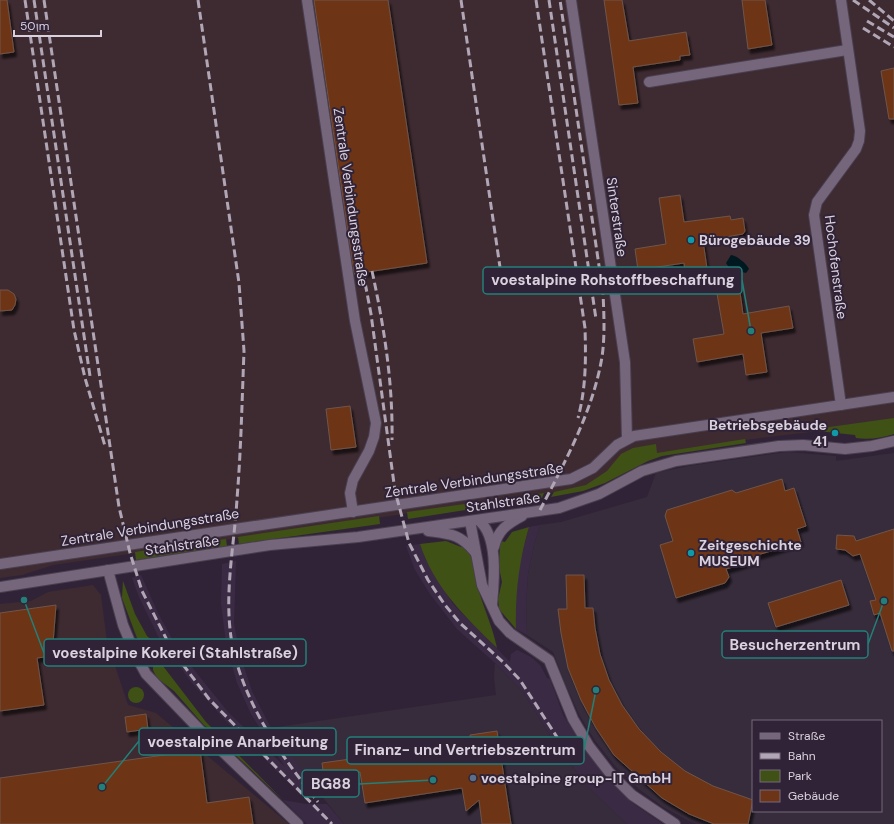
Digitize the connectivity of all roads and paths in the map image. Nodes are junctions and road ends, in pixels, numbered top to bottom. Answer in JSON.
{"nodes":[{"id":1,"x":307,"y":0,"type":"edge"},
{"id":2,"x":571,"y":0,"type":"edge"},
{"id":3,"x":841,"y":0,"type":"edge"},
{"id":4,"x":847,"y":50,"type":"junction"},
{"id":5,"x":649,"y":82,"type":"dead end"},
{"id":6,"x":894,"y":397,"type":"edge"},
{"id":7,"x":841,"y":405,"type":"junction"},
{"id":8,"x":627,"y":439,"type":"junction"},
{"id":9,"x":894,"y":441,"type":"edge"},
{"id":10,"x":353,"y":512,"type":"junction"},
{"id":11,"x":527,"y":512,"type":"junction"},
{"id":12,"x":474,"y":520,"type":"junction"},
{"id":13,"x":414,"y":529,"type":"junction"},
{"id":14,"x":476,"y":552,"type":"junction"},
{"id":15,"x":492,"y":553,"type":"junction"},
{"id":16,"x":0,"y":564,"type":"edge"},
{"id":17,"x":108,"y":570,"type":"junction"},
{"id":18,"x":0,"y":587,"type":"edge"},
{"id":19,"x":491,"y":607,"type":"junction"},
{"id":20,"x":298,"y":824,"type":"edge"},
{"id":21,"x":675,"y":824,"type":"edge"}],
"edges":[{"from":1,"to":10,"type":"street","name":"Zentrale Verbindungsstraße"},
{"from":2,"to":8,"type":"street","name":"Sinterstraße"},
{"from":3,"to":4,"type":"street","name":"Hochofenstraße"},
{"from":4,"to":5,"type":"street"},
{"from":4,"to":7,"type":"street","name":"Hochofenstraße"},
{"from":6,"to":7,"type":"street","name":"Zentrale Verbindungsstraße"},
{"from":7,"to":8,"type":"street","name":"Zentrale Verbindungsstraße"},
{"from":8,"to":10,"type":"street","name":"Zentrale Verbindungsstraße"},
{"from":9,"to":11,"type":"street","name":"Stahlstraße"},
{"from":10,"to":16,"type":"street","name":"Zentrale Verbindungsstraße"},
{"from":11,"to":12,"type":"street","name":"Stahlstraße"},
{"from":11,"to":15,"type":"street"},
{"from":12,"to":13,"type":"street","name":"Stahlstraße"},
{"from":12,"to":14,"type":"street"},
{"from":12,"to":15,"type":"street"},
{"from":13,"to":14,"type":"street"},
{"from":13,"to":17,"type":"street","name":"Stahlstraße"},
{"from":14,"to":19,"type":"street"},
{"from":15,"to":19,"type":"street"},
{"from":17,"to":18,"type":"street","name":"Stahlstraße"},
{"from":17,"to":20,"type":"street"},
{"from":19,"to":21,"type":"street"}]}
